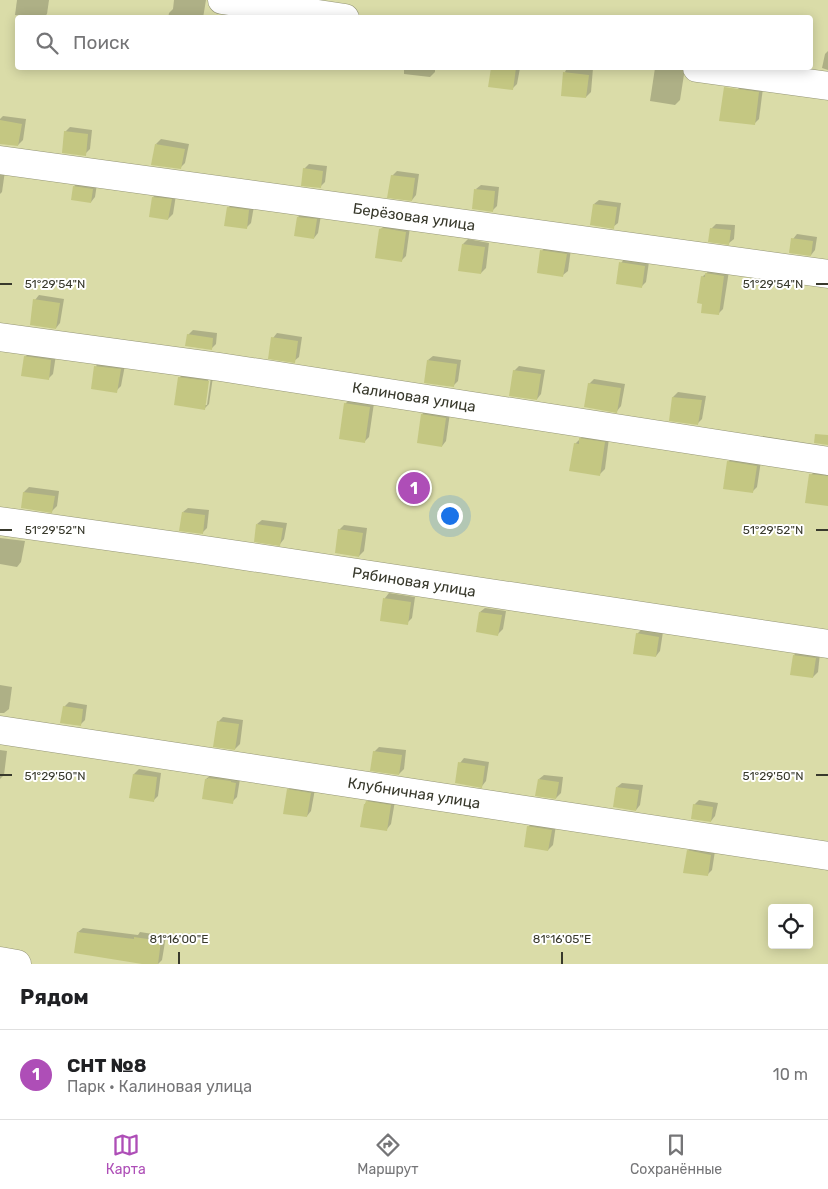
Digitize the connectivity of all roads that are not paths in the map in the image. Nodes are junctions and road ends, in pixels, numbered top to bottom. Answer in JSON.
{"nodes":[{"id":1,"x":222,"y":0,"type":"edge"},
{"id":2,"x":324,"y":15,"type":"edge"},
{"id":3,"x":712,"y":70,"type":"edge"},
{"id":4,"x":828,"y":86,"type":"edge"},
{"id":5,"x":0,"y":160,"type":"edge"},
{"id":6,"x":828,"y":274,"type":"edge"},
{"id":7,"x":0,"y":337,"type":"edge"},
{"id":8,"x":828,"y":461,"type":"edge"},
{"id":9,"x":0,"y":521,"type":"edge"},
{"id":10,"x":828,"y":644,"type":"edge"},
{"id":11,"x":0,"y":730,"type":"edge"},
{"id":12,"x":828,"y":856,"type":"edge"},
{"id":13,"x":0,"y":961,"type":"edge"},
{"id":14,"x":17,"y":964,"type":"edge"}],
"edges":[{"from":1,"to":2,"type":"street"},
{"from":3,"to":4,"type":"street"},
{"from":5,"to":6,"type":"street","name":"Берёзовая улица"},
{"from":7,"to":8,"type":"street","name":"Калиновая улица"},
{"from":9,"to":10,"type":"street","name":"Рябиновая улица"},
{"from":11,"to":12,"type":"street","name":"Клубничная улица"},
{"from":13,"to":14,"type":"street"}]}
